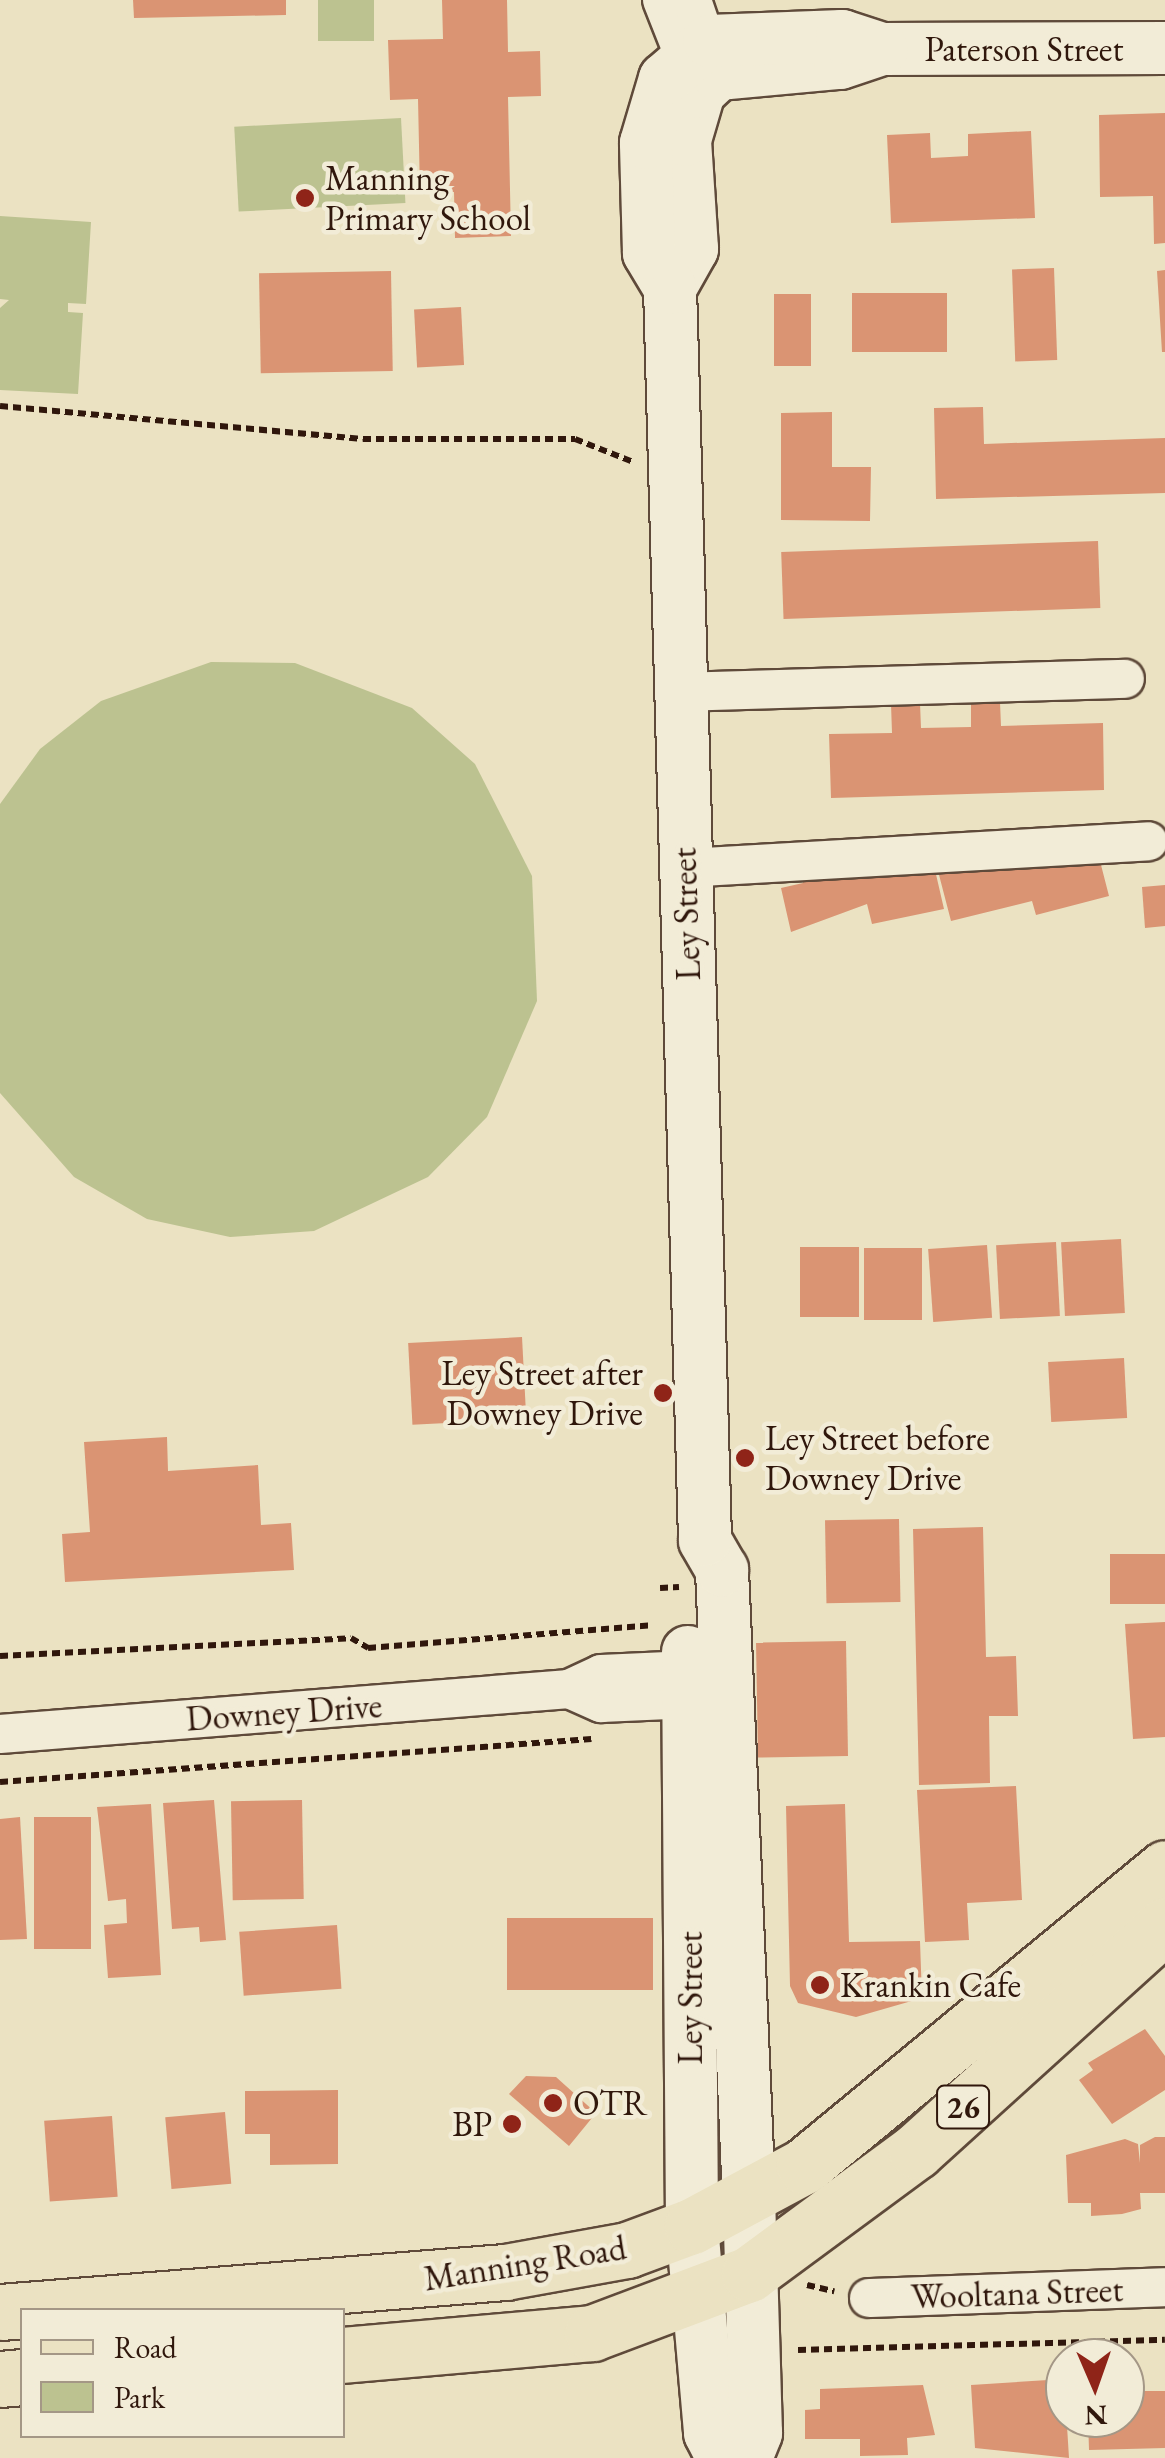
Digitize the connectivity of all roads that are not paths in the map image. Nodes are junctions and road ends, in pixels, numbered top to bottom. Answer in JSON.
{"nodes":[{"id":1,"x":662,"y":0,"type":"edge"},
{"id":2,"x":1165,"y":48,"type":"edge"},
{"id":3,"x":698,"y":54,"type":"edge"},
{"id":4,"x":1125,"y":680,"type":"dead end"},
{"id":5,"x":680,"y":692,"type":"junction"},
{"id":6,"x":1148,"y":841,"type":"dead end"},
{"id":7,"x":685,"y":868,"type":"junction"},
{"id":8,"x":706,"y":1684,"type":"junction"},
{"id":9,"x":0,"y":1734,"type":"edge"},
{"id":10,"x":1165,"y":1868,"type":"edge"},
{"id":11,"x":1165,"y":1925,"type":"edge"},
{"id":12,"x":750,"y":2198,"type":"junction"},
{"id":13,"x":692,"y":2226,"type":"junction"},
{"id":14,"x":750,"y":2274,"type":"junction"},
{"id":15,"x":1165,"y":2287,"type":"edge"},
{"id":16,"x":699,"y":2296,"type":"junction"},
{"id":17,"x":870,"y":2298,"type":"dead end"},
{"id":18,"x":50,"y":2308,"type":"edge"},
{"id":19,"x":345,"y":2356,"type":"edge"},
{"id":20,"x":723,"y":2458,"type":"edge"},
{"id":21,"x":746,"y":2458,"type":"edge"}],
"edges":[{"from":1,"to":3,"type":"street"},
{"from":2,"to":3,"type":"street","name":"Paterson Street"},
{"from":3,"to":5,"type":"street","name":"Ley Street"},
{"from":4,"to":5,"type":"street"},
{"from":5,"to":7,"type":"street","name":"Ley Street"},
{"from":6,"to":7,"type":"street"},
{"from":7,"to":8,"type":"street","name":"Ley Street"},
{"from":8,"to":9,"type":"street","name":"Downey Drive"},
{"from":8,"to":12,"type":"street","name":"Ley Street"},
{"from":8,"to":13,"type":"street","name":"Ley Street"},
{"from":10,"to":12,"type":"main road","name":"Manning Road","number":"26"},
{"from":11,"to":14,"type":"main road","name":"Manning Road","number":"26"},
{"from":12,"to":13,"type":"main road","name":"Manning Road","number":"26"},
{"from":12,"to":14,"type":"street","name":"Ley Street"},
{"from":13,"to":16,"type":"street","name":"Ley Street"},
{"from":13,"to":18,"type":"main road","name":"Manning Road","number":"26"},
{"from":14,"to":16,"type":"main road","name":"Manning Road","number":"26"},
{"from":14,"to":21,"type":"street","name":"Ley Street"},
{"from":15,"to":17,"type":"street","name":"Wooltana Street"},
{"from":16,"to":19,"type":"main road","name":"Manning Road","number":"26"},
{"from":16,"to":20,"type":"street","name":"Ley Street"}]}
